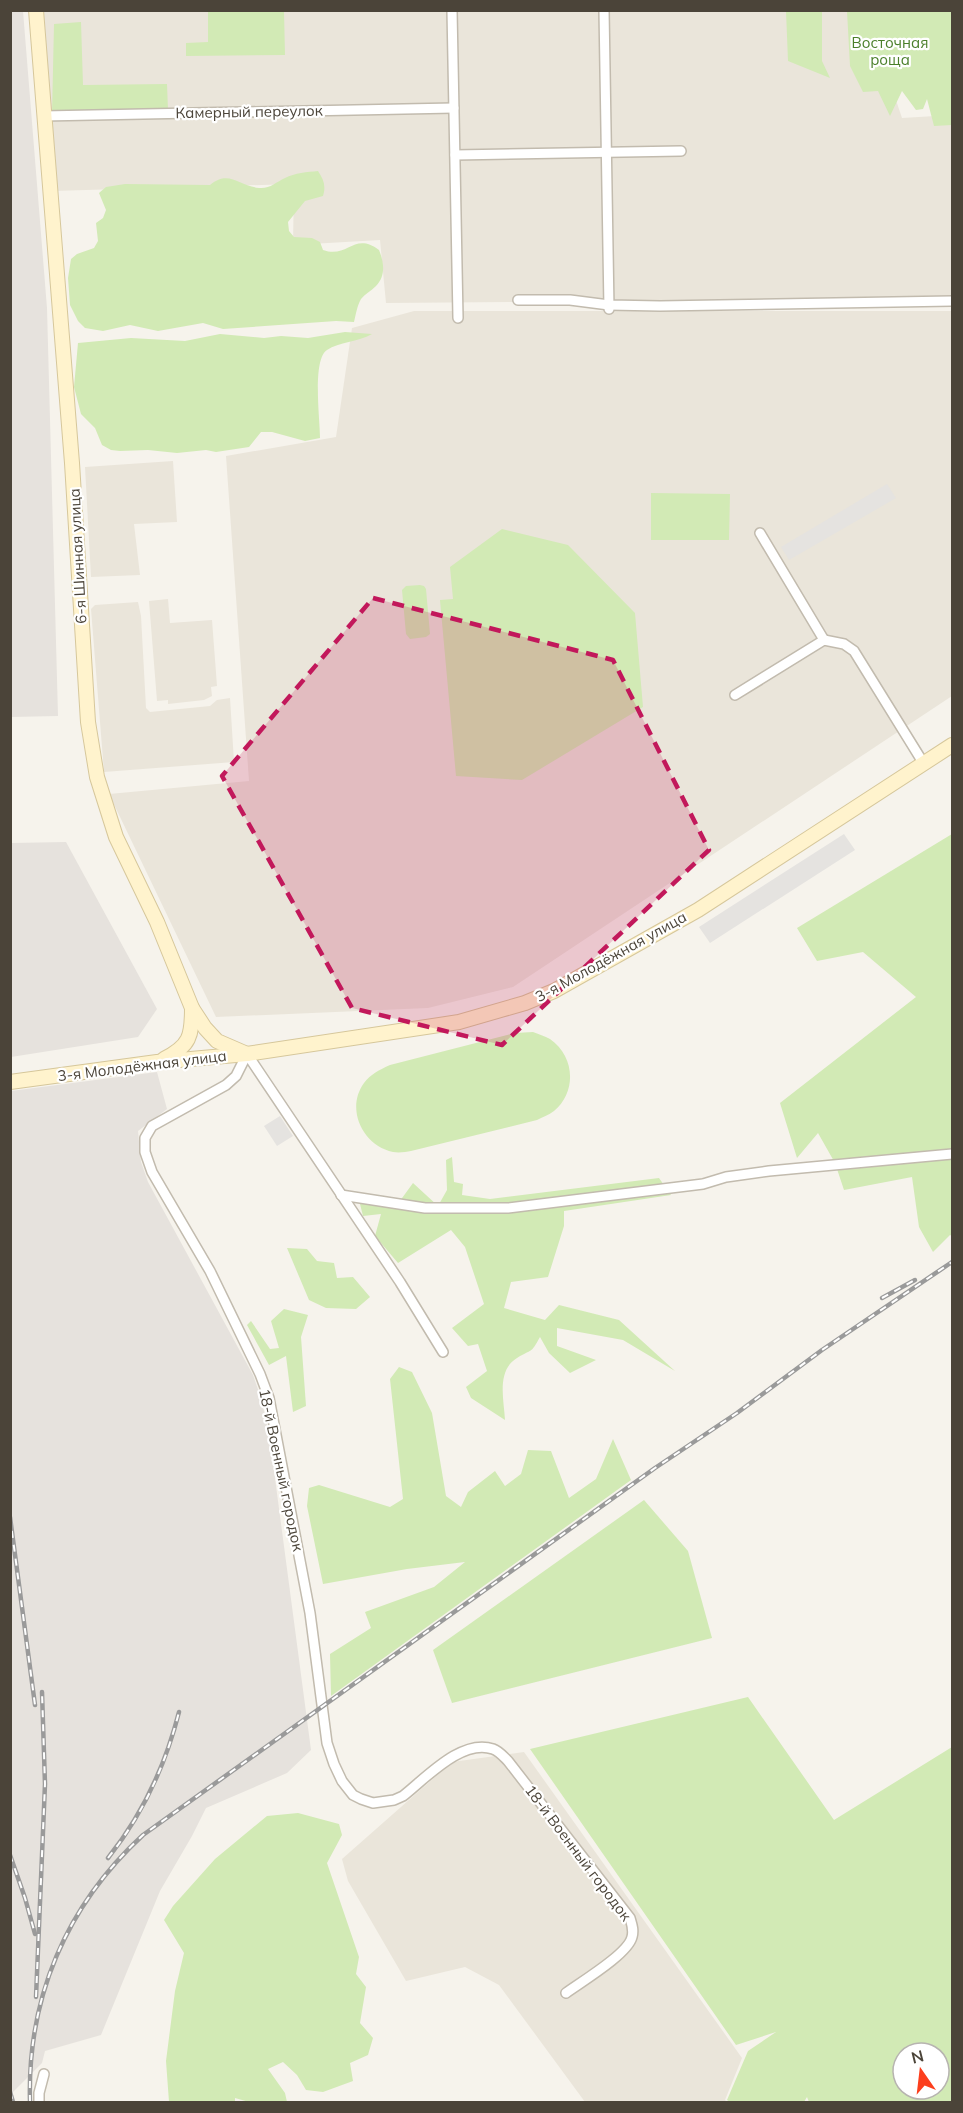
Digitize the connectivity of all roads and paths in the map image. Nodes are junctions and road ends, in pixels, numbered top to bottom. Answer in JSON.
{"nodes":[{"id":1,"x":36,"y":10,"type":"edge"},
{"id":2,"x":452,"y":10,"type":"edge"},
{"id":3,"x":603,"y":10,"type":"edge"},
{"id":4,"x":454,"y":108,"type":"junction"},
{"id":5,"x":43,"y":116,"type":"junction"},
{"id":6,"x":681,"y":151,"type":"dead end"},
{"id":7,"x":606,"y":152,"type":"junction"},
{"id":8,"x":455,"y":155,"type":"junction"},
{"id":9,"x":518,"y":300,"type":"dead end"},
{"id":10,"x":952,"y":301,"type":"edge"},
{"id":11,"x":609,"y":307,"type":"junction"},
{"id":12,"x":458,"y":318,"type":"dead end"},
{"id":13,"x":760,"y":533,"type":"dead end"},
{"id":14,"x":824,"y":640,"type":"junction"},
{"id":15,"x":735,"y":695,"type":"dead end"},
{"id":16,"x":952,"y":745,"type":"edge"},
{"id":17,"x":924,"y":764,"type":"junction"},
{"id":18,"x":192,"y":1008,"type":"junction"},
{"id":19,"x":247,"y":1054,"type":"junction"},
{"id":20,"x":157,"y":1062,"type":"junction"},
{"id":21,"x":10,"y":1082,"type":"edge"},
{"id":22,"x":952,"y":1154,"type":"edge"},
{"id":23,"x":341,"y":1196,"type":"junction"},
{"id":24,"x":443,"y":1352,"type":"dead end"},
{"id":25,"x":566,"y":1994,"type":"dead end"},
{"id":26,"x":44,"y":2074,"type":"dead end"},
{"id":27,"x":39,"y":2103,"type":"edge"}],
"edges":[{"from":1,"to":5,"type":"main road","name":"6-я Шинная улица"},
{"from":2,"to":4,"type":"street"},
{"from":3,"to":7,"type":"street"},
{"from":4,"to":5,"type":"street","name":"Камерный переулок"},
{"from":4,"to":8,"type":"street"},
{"from":5,"to":18,"type":"main road","name":"6-я Шинная улица"},
{"from":6,"to":7,"type":"street"},
{"from":7,"to":8,"type":"street"},
{"from":7,"to":11,"type":"street"},
{"from":8,"to":12,"type":"street"},
{"from":9,"to":11,"type":"street"},
{"from":10,"to":11,"type":"street"},
{"from":13,"to":14,"type":"street"},
{"from":14,"to":15,"type":"street"},
{"from":14,"to":17,"type":"street"},
{"from":16,"to":17,"type":"main road","name":"3-я Молодёжная улица"},
{"from":17,"to":19,"type":"main road","name":"3-я Молодёжная улица"},
{"from":18,"to":19,"type":"main road","name":"6-я Шинная улица"},
{"from":18,"to":20,"type":"main road"},
{"from":19,"to":20,"type":"main road","name":"3-я Молодёжная улица"},
{"from":19,"to":23,"type":"street"},
{"from":19,"to":25,"type":"street","name":"18-й Военный городок"},
{"from":20,"to":21,"type":"main road","name":"3-я Молодёжная улица"},
{"from":22,"to":23,"type":"street"},
{"from":23,"to":24,"type":"street"},
{"from":26,"to":27,"type":"street"}]}
